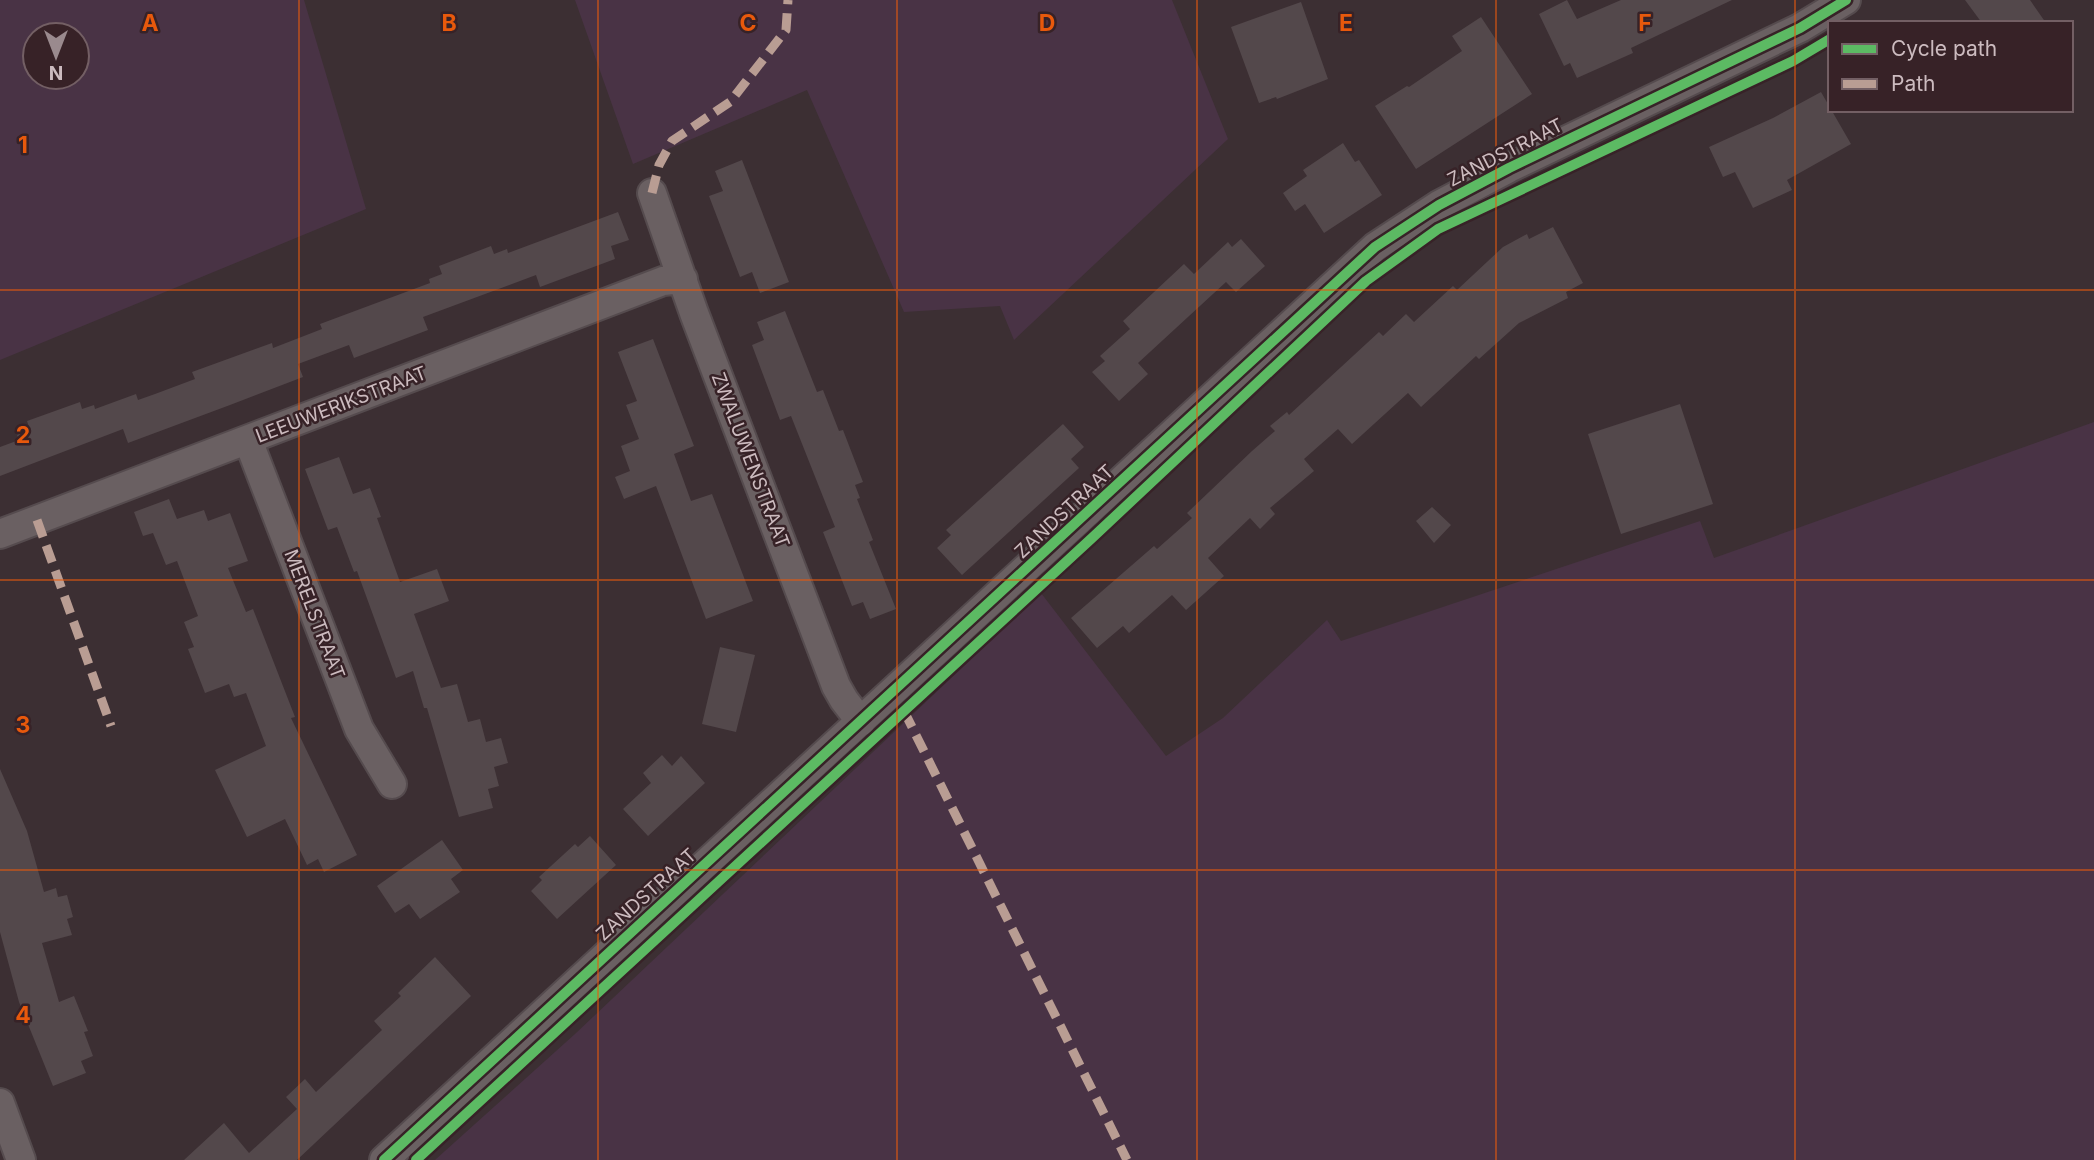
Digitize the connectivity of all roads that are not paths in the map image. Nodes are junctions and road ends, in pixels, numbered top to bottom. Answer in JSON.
{"nodes":[{"id":1,"x":1846,"y":0,"type":"edge"},
{"id":2,"x":652,"y":193,"type":"dead end"},
{"id":3,"x":683,"y":279,"type":"junction"},
{"id":4,"x":248,"y":440,"type":"junction"},
{"id":5,"x":0,"y":534,"type":"edge"},
{"id":6,"x":861,"y":722,"type":"junction"},
{"id":7,"x":391,"y":784,"type":"dead end"},
{"id":8,"x":0,"y":1103,"type":"edge"},
{"id":9,"x":21,"y":1160,"type":"edge"},
{"id":10,"x":384,"y":1160,"type":"edge"}],
"edges":[{"from":1,"to":6,"type":"street","name":"ZANDSTRAAT"},
{"from":2,"to":3,"type":"street","name":"ZWALUWENSTRAAT"},
{"from":3,"to":4,"type":"street","name":"LEEUWERIKSTRAAT"},
{"from":3,"to":6,"type":"street","name":"ZWALUWENSTRAAT"},
{"from":4,"to":5,"type":"street","name":"LEEUWERIKSTRAAT"},
{"from":4,"to":7,"type":"street","name":"MERELSTRAAT"},
{"from":6,"to":10,"type":"street","name":"ZANDSTRAAT"},
{"from":8,"to":9,"type":"street"}]}
